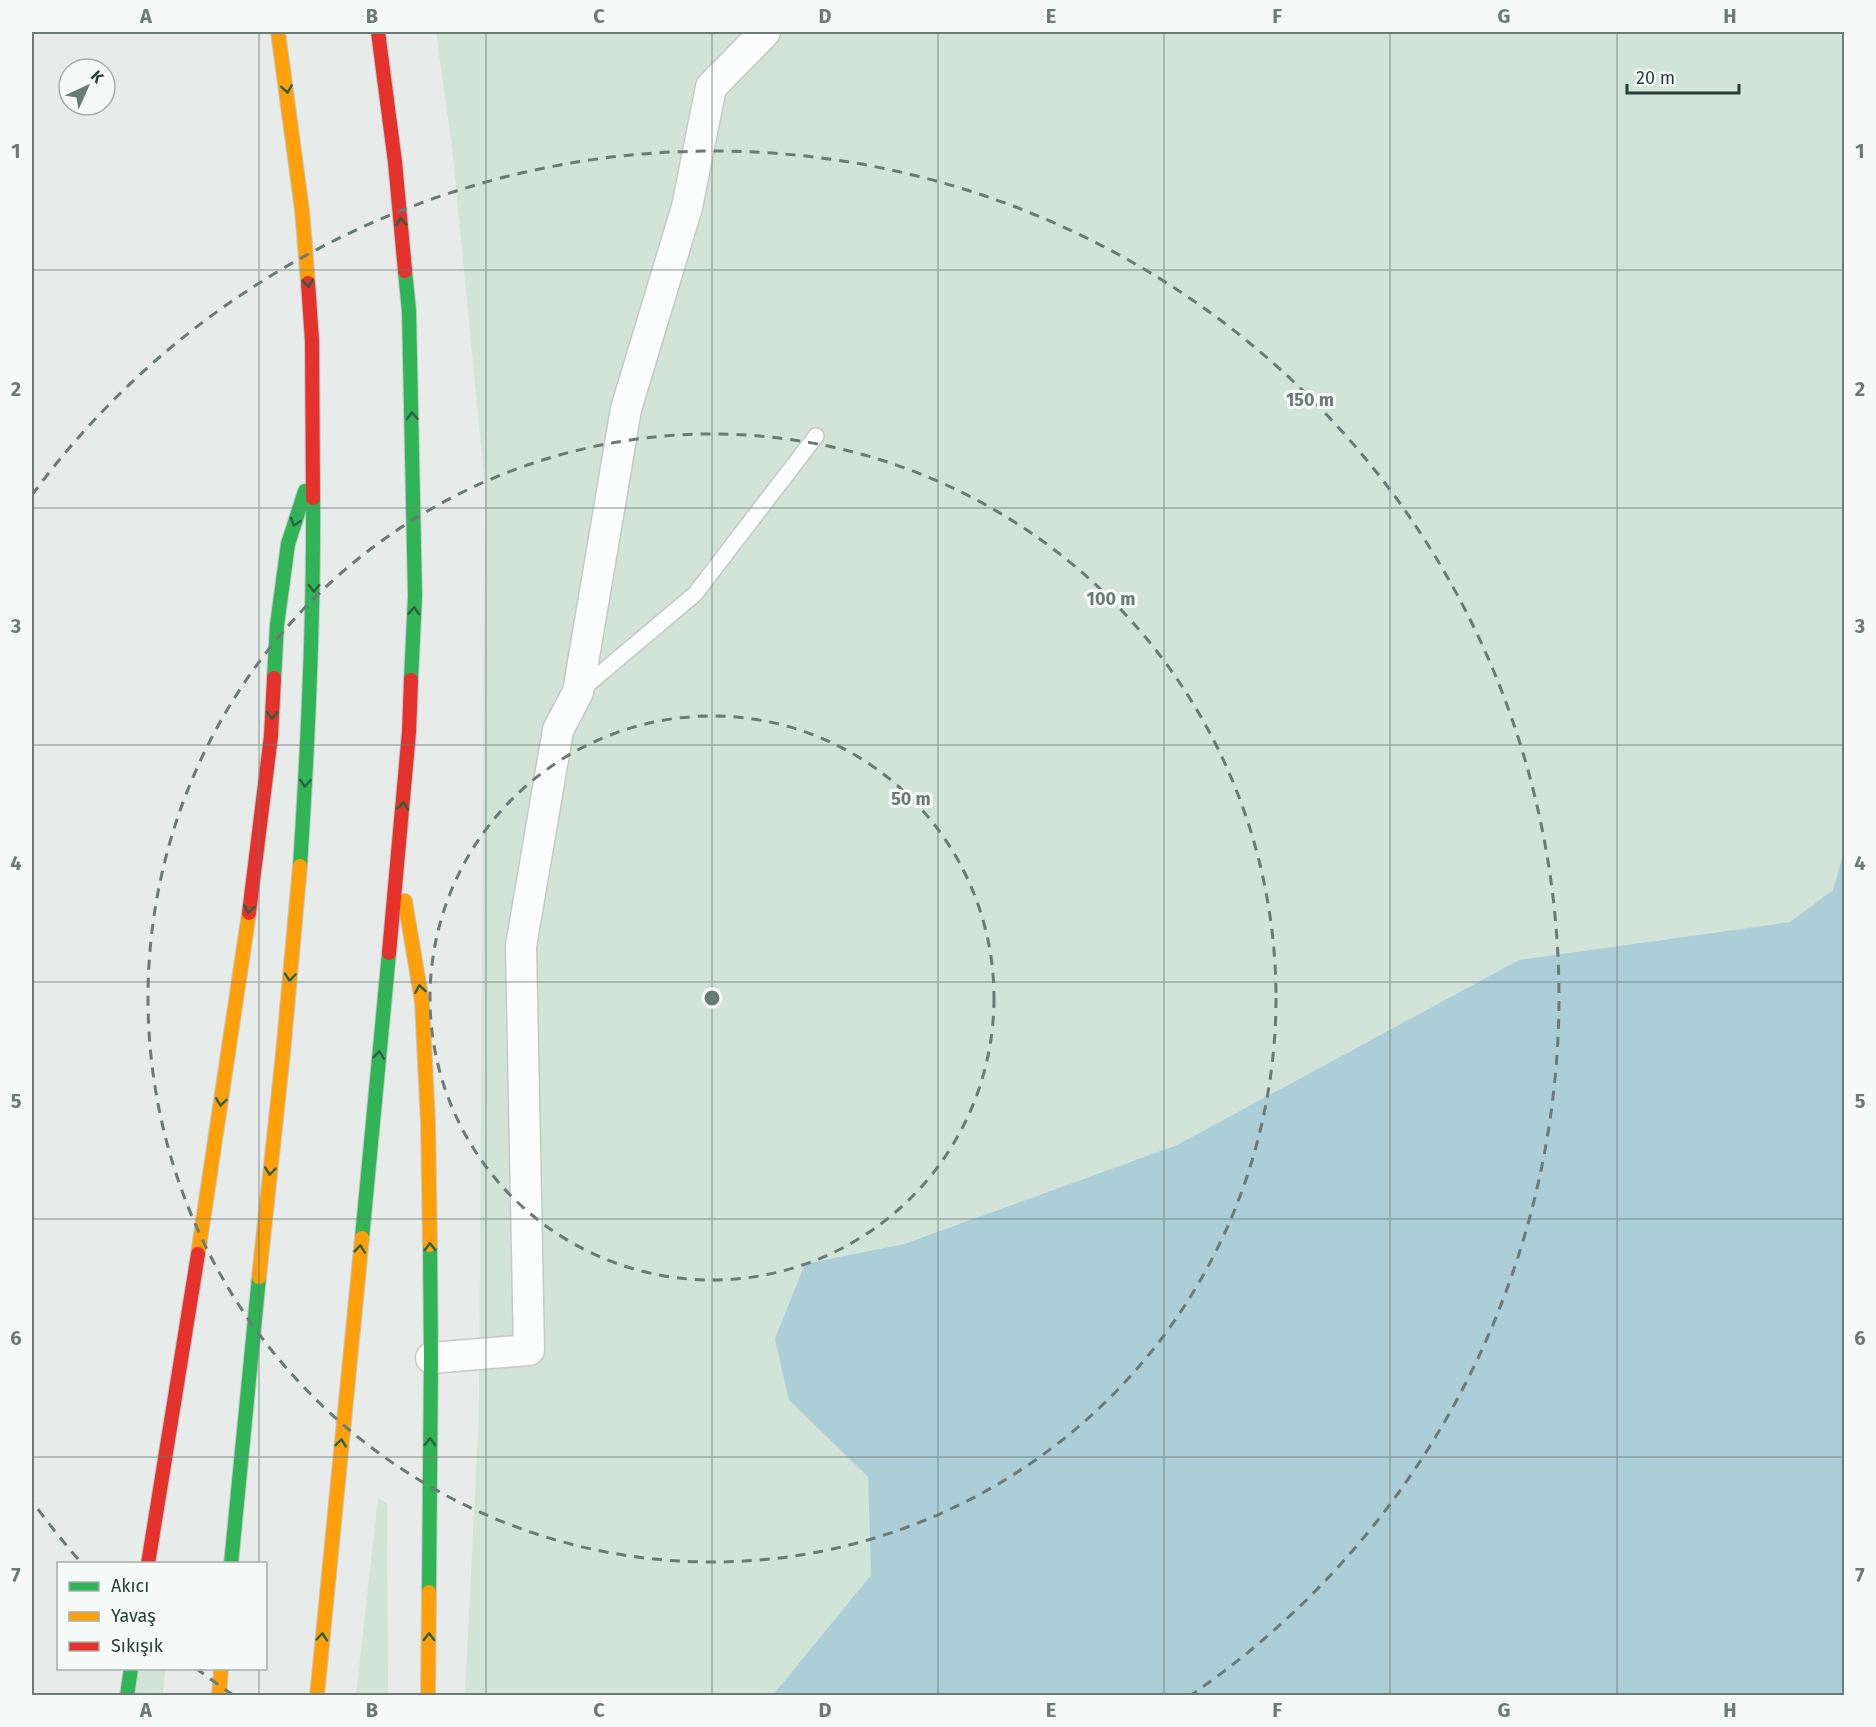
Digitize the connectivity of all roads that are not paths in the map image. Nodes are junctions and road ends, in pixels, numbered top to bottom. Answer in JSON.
{"nodes":[{"id":1,"x":278,"y":32,"type":"edge"},
{"id":2,"x":378,"y":32,"type":"edge"},
{"id":3,"x":765,"y":32,"type":"edge"},
{"id":4,"x":816,"y":436,"type":"dead end"},
{"id":5,"x":313,"y":466,"type":"junction"},
{"id":6,"x":578,"y":692,"type":"junction"},
{"id":7,"x":398,"y":864,"type":"junction"},
{"id":8,"x":432,"y":1358,"type":"junction"},
{"id":9,"x":148,"y":1562,"type":"edge"},
{"id":10,"x":231,"y":1562,"type":"edge"},
{"id":11,"x":131,"y":1670,"type":"edge"},
{"id":12,"x":221,"y":1670,"type":"edge"},
{"id":13,"x":127,"y":1695,"type":"edge"},
{"id":14,"x":219,"y":1695,"type":"edge"},
{"id":15,"x":317,"y":1695,"type":"edge"},
{"id":16,"x":428,"y":1695,"type":"edge"}],
"edges":[{"from":1,"to":5,"type":"highway","one_way":true},
{"from":7,"to":2,"type":"highway","one_way":true},
{"from":3,"to":6,"type":"street"},
{"from":4,"to":6,"type":"lane"},
{"from":5,"to":9,"type":"highway","one_way":true},
{"from":5,"to":10,"type":"highway","one_way":true},
{"from":6,"to":8,"type":"street"},
{"from":8,"to":7,"type":"highway","one_way":true},
{"from":15,"to":7,"type":"highway","one_way":true},
{"from":16,"to":8,"type":"highway","one_way":true},
{"from":11,"to":13,"type":"highway"},
{"from":12,"to":14,"type":"highway"}]}
